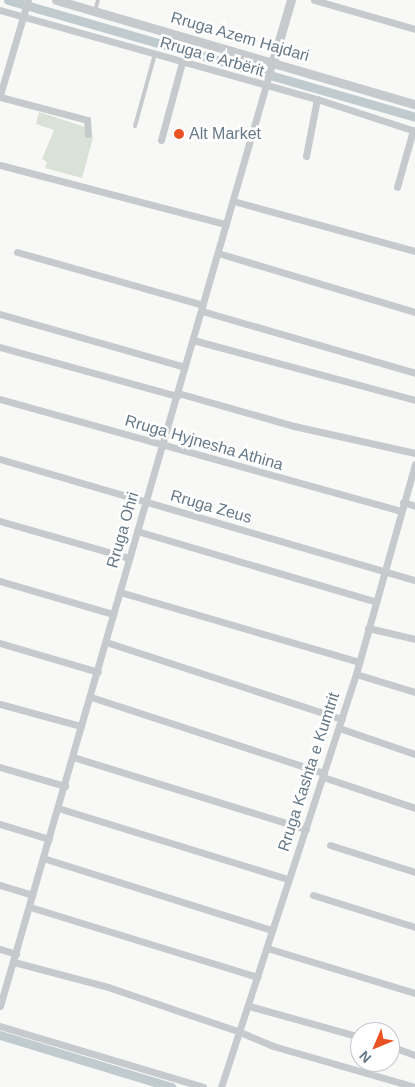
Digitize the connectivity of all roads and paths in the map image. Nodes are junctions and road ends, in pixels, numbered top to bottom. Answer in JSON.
{"nodes":[{"id":1,"x":56,"y":0,"type":"edge"},
{"id":2,"x":98,"y":0,"type":"edge"},
{"id":3,"x":291,"y":0,"type":"edge"},
{"id":4,"x":314,"y":0,"type":"edge"},
{"id":5,"x":27,"y":3,"type":"edge"},
{"id":6,"x":0,"y":10,"type":"edge"},
{"id":7,"x":95,"y":11,"type":"junction"},
{"id":8,"x":22,"y":17,"type":"junction"},
{"id":9,"x":415,"y":29,"type":"edge"},
{"id":10,"x":155,"y":54,"type":"junction"},
{"id":11,"x":182,"y":62,"type":"junction"},
{"id":12,"x":272,"y":64,"type":"junction"},
{"id":13,"x":267,"y":84,"type":"junction"},
{"id":14,"x":0,"y":96,"type":"edge"},
{"id":15,"x":317,"y":99,"type":"junction"},
{"id":16,"x":415,"y":104,"type":"edge"},
{"id":17,"x":135,"y":126,"type":"dead end"},
{"id":18,"x":414,"y":130,"type":"edge"},
{"id":19,"x":88,"y":134,"type":"dead end"},
{"id":20,"x":161,"y":140,"type":"dead end"},
{"id":21,"x":306,"y":156,"type":"dead end"},
{"id":22,"x":0,"y":165,"type":"edge"},
{"id":23,"x":397,"y":187,"type":"dead end"},
{"id":24,"x":233,"y":202,"type":"junction"},
{"id":25,"x":226,"y":224,"type":"junction"},
{"id":26,"x":415,"y":251,"type":"edge"},
{"id":27,"x":17,"y":252,"type":"dead end"},
{"id":28,"x":218,"y":254,"type":"junction"},
{"id":29,"x":202,"y":308,"type":"junction"},
{"id":30,"x":415,"y":312,"type":"edge"},
{"id":31,"x":0,"y":314,"type":"edge"},
{"id":32,"x":193,"y":340,"type":"junction"},
{"id":33,"x":0,"y":347,"type":"edge"},
{"id":34,"x":185,"y":367,"type":"junction"},
{"id":35,"x":415,"y":373,"type":"edge"},
{"id":36,"x":177,"y":394,"type":"junction"},
{"id":37,"x":0,"y":399,"type":"edge"},
{"id":38,"x":415,"y":400,"type":"edge"},
{"id":39,"x":163,"y":446,"type":"junction"},
{"id":40,"x":415,"y":453,"type":"edge"},
{"id":41,"x":0,"y":459,"type":"edge"},
{"id":42,"x":415,"y":464,"type":"edge"},
{"id":43,"x":403,"y":502,"type":"junction"},
{"id":44,"x":145,"y":503,"type":"junction"},
{"id":45,"x":415,"y":506,"type":"edge"},
{"id":46,"x":401,"y":511,"type":"junction"},
{"id":47,"x":0,"y":521,"type":"edge"},
{"id":48,"x":137,"y":531,"type":"junction"},
{"id":49,"x":129,"y":558,"type":"junction"},
{"id":50,"x":384,"y":572,"type":"junction"},
{"id":51,"x":415,"y":580,"type":"edge"},
{"id":52,"x":0,"y":581,"type":"edge"},
{"id":53,"x":120,"y":592,"type":"junction"},
{"id":54,"x":376,"y":602,"type":"junction"},
{"id":55,"x":113,"y":614,"type":"junction"},
{"id":56,"x":368,"y":628,"type":"junction"},
{"id":57,"x":415,"y":639,"type":"edge"},
{"id":58,"x":106,"y":642,"type":"junction"},
{"id":59,"x":0,"y":644,"type":"edge"},
{"id":60,"x":360,"y":662,"type":"junction"},
{"id":61,"x":98,"y":672,"type":"junction"},
{"id":62,"x":356,"y":674,"type":"junction"},
{"id":63,"x":415,"y":692,"type":"edge"},
{"id":64,"x":91,"y":697,"type":"junction"},
{"id":65,"x":0,"y":704,"type":"edge"},
{"id":66,"x":342,"y":719,"type":"junction"},
{"id":67,"x":81,"y":726,"type":"junction"},
{"id":68,"x":339,"y":728,"type":"junction"},
{"id":69,"x":415,"y":754,"type":"edge"},
{"id":70,"x":73,"y":756,"type":"junction"},
{"id":71,"x":0,"y":767,"type":"edge"},
{"id":72,"x":323,"y":775,"type":"junction"},
{"id":73,"x":65,"y":786,"type":"junction"},
{"id":74,"x":58,"y":808,"type":"junction"},
{"id":75,"x":415,"y":808,"type":"edge"},
{"id":76,"x":0,"y":824,"type":"edge"},
{"id":77,"x":306,"y":829,"type":"junction"},
{"id":78,"x":49,"y":839,"type":"junction"},
{"id":79,"x":330,"y":845,"type":"dead end"},
{"id":80,"x":43,"y":858,"type":"junction"},
{"id":81,"x":415,"y":872,"type":"edge"},
{"id":82,"x":288,"y":879,"type":"junction"},
{"id":83,"x":0,"y":885,"type":"edge"},
{"id":84,"x":33,"y":895,"type":"junction"},
{"id":85,"x":313,"y":896,"type":"dead end"},
{"id":86,"x":30,"y":907,"type":"junction"},
{"id":87,"x":415,"y":927,"type":"edge"},
{"id":88,"x":272,"y":930,"type":"junction"},
{"id":89,"x":267,"y":948,"type":"junction"},
{"id":90,"x":0,"y":949,"type":"edge"},
{"id":91,"x":15,"y":958,"type":"junction"},
{"id":92,"x":257,"y":977,"type":"junction"},
{"id":93,"x":415,"y":993,"type":"edge"},
{"id":94,"x":0,"y":1006,"type":"edge"},
{"id":95,"x":249,"y":1006,"type":"junction"},
{"id":96,"x":0,"y":1026,"type":"edge"},
{"id":97,"x":240,"y":1032,"type":"junction"},
{"id":98,"x":350,"y":1034,"type":"edge"},
{"id":99,"x":400,"y":1050,"type":"edge"},
{"id":100,"x":415,"y":1055,"type":"edge"},
{"id":101,"x":203,"y":1087,"type":"edge"},
{"id":102,"x":221,"y":1087,"type":"edge"},
{"id":103,"x":415,"y":1087,"type":"edge"}],
"edges":[{"from":1,"to":7,"type":"street","name":"Rruga Azem Hajdari"},
{"from":2,"to":7,"type":"lane"},
{"from":3,"to":12,"type":"street"},
{"from":4,"to":9,"type":"street"},
{"from":5,"to":8,"type":"street"},
{"from":6,"to":8,"type":"street","name":"Rruga e Arbërit"},
{"from":7,"to":12,"type":"street","name":"Rruga Azem Hajdari"},
{"from":8,"to":10,"type":"street","name":"Rruga e Arbërit"},
{"from":8,"to":14,"type":"street"},
{"from":10,"to":11,"type":"street","name":"Rruga e Arbërit"},
{"from":10,"to":17,"type":"lane"},
{"from":11,"to":13,"type":"street","name":"Rruga e Arbërit"},
{"from":11,"to":20,"type":"street"},
{"from":12,"to":13,"type":"street","name":"Rruga Ohri"},
{"from":12,"to":16,"type":"street","name":"Rruga Azem Hajdari"},
{"from":13,"to":15,"type":"street","name":"Rruga e Arbërit"},
{"from":13,"to":24,"type":"street","name":"Rruga Ohri"},
{"from":14,"to":19,"type":"street"},
{"from":15,"to":18,"type":"street","name":"Rruga e Arbërit"},
{"from":15,"to":21,"type":"street"},
{"from":18,"to":23,"type":"street"},
{"from":22,"to":25,"type":"street"},
{"from":24,"to":25,"type":"street","name":"Rruga Ohri"},
{"from":24,"to":26,"type":"street"},
{"from":25,"to":28,"type":"street","name":"Rruga Ohri"},
{"from":27,"to":29,"type":"street"},
{"from":28,"to":29,"type":"street","name":"Rruga Ohri"},
{"from":28,"to":30,"type":"street"},
{"from":29,"to":32,"type":"street","name":"Rruga Ohri"},
{"from":29,"to":35,"type":"street"},
{"from":31,"to":34,"type":"street"},
{"from":32,"to":34,"type":"street","name":"Rruga Ohri"},
{"from":32,"to":38,"type":"street"},
{"from":33,"to":36,"type":"street"},
{"from":34,"to":36,"type":"street","name":"Rruga Ohri"},
{"from":36,"to":39,"type":"street","name":"Rruga Ohri"},
{"from":36,"to":40,"type":"street"},
{"from":37,"to":39,"type":"street","name":"Rruga Hyjnesha Athina"},
{"from":39,"to":44,"type":"street","name":"Rruga Ohri"},
{"from":39,"to":46,"type":"street","name":"Rruga Hyjnesha Athina"},
{"from":41,"to":44,"type":"street","name":"Rruga Zeus"},
{"from":42,"to":43,"type":"street","name":"Rruga Kashta e Kumtrit"},
{"from":43,"to":45,"type":"street"},
{"from":43,"to":46,"type":"street","name":"Rruga Kashta e Kumtrit"},
{"from":44,"to":48,"type":"street","name":"Rruga Ohri"},
{"from":44,"to":50,"type":"street","name":"Rruga Zeus"},
{"from":46,"to":50,"type":"street","name":"Rruga Kashta e Kumtrit"},
{"from":47,"to":49,"type":"street"},
{"from":48,"to":49,"type":"street","name":"Rruga Ohri"},
{"from":48,"to":54,"type":"street"},
{"from":49,"to":53,"type":"street","name":"Rruga Ohri"},
{"from":50,"to":51,"type":"street","name":"Rruga Zeus"},
{"from":50,"to":54,"type":"street","name":"Rruga Kashta e Kumtrit"},
{"from":52,"to":55,"type":"street"},
{"from":53,"to":55,"type":"street","name":"Rruga Ohri"},
{"from":53,"to":60,"type":"street"},
{"from":54,"to":56,"type":"street","name":"Rruga Kashta e Kumtrit"},
{"from":55,"to":58,"type":"street","name":"Rruga Ohri"},
{"from":56,"to":57,"type":"street"},
{"from":56,"to":60,"type":"street","name":"Rruga Kashta e Kumtrit"},
{"from":58,"to":61,"type":"street","name":"Rruga Ohri"},
{"from":58,"to":66,"type":"street"},
{"from":59,"to":61,"type":"street"},
{"from":60,"to":62,"type":"street","name":"Rruga Kashta e Kumtrit"},
{"from":61,"to":64,"type":"street","name":"Rruga Ohri"},
{"from":62,"to":63,"type":"street"},
{"from":62,"to":66,"type":"street","name":"Rruga Kashta e Kumtrit"},
{"from":64,"to":67,"type":"street","name":"Rruga Ohri"},
{"from":64,"to":72,"type":"street"},
{"from":65,"to":67,"type":"street"},
{"from":66,"to":68,"type":"street","name":"Rruga Kashta e Kumtrit"},
{"from":67,"to":70,"type":"street","name":"Rruga Ohri"},
{"from":68,"to":69,"type":"street"},
{"from":68,"to":72,"type":"street","name":"Rruga Kashta e Kumtrit"},
{"from":70,"to":73,"type":"street","name":"Rruga Ohri"},
{"from":70,"to":77,"type":"street"},
{"from":71,"to":73,"type":"street"},
{"from":72,"to":75,"type":"street"},
{"from":72,"to":77,"type":"street","name":"Rruga Kashta e Kumtrit"},
{"from":73,"to":74,"type":"street","name":"Rruga Ohri"},
{"from":74,"to":78,"type":"street","name":"Rruga Ohri"},
{"from":74,"to":82,"type":"street"},
{"from":76,"to":78,"type":"street"},
{"from":77,"to":82,"type":"street","name":"Rruga Kashta e Kumtrit"},
{"from":78,"to":80,"type":"street","name":"Rruga Ohri"},
{"from":79,"to":81,"type":"street"},
{"from":80,"to":84,"type":"street","name":"Rruga Ohri"},
{"from":80,"to":88,"type":"street"},
{"from":82,"to":88,"type":"street","name":"Rruga Kashta e Kumtrit"},
{"from":83,"to":84,"type":"street"},
{"from":84,"to":86,"type":"street","name":"Rruga Ohri"},
{"from":85,"to":87,"type":"street"},
{"from":86,"to":91,"type":"street","name":"Rruga Ohri"},
{"from":86,"to":92,"type":"street"},
{"from":88,"to":89,"type":"street","name":"Rruga Kashta e Kumtrit"},
{"from":89,"to":92,"type":"street","name":"Rruga Kashta e Kumtrit"},
{"from":89,"to":93,"type":"street"},
{"from":90,"to":91,"type":"street"},
{"from":91,"to":94,"type":"street","name":"Rruga Ohri"},
{"from":91,"to":97,"type":"street"},
{"from":92,"to":95,"type":"street","name":"Rruga Kashta e Kumtrit"},
{"from":95,"to":97,"type":"street","name":"Rruga Kashta e Kumtrit"},
{"from":95,"to":98,"type":"street"},
{"from":96,"to":101,"type":"street"},
{"from":97,"to":102,"type":"street","name":"Rruga Kashta e Kumtrit"},
{"from":97,"to":103,"type":"street"},
{"from":99,"to":100,"type":"street"}]}
